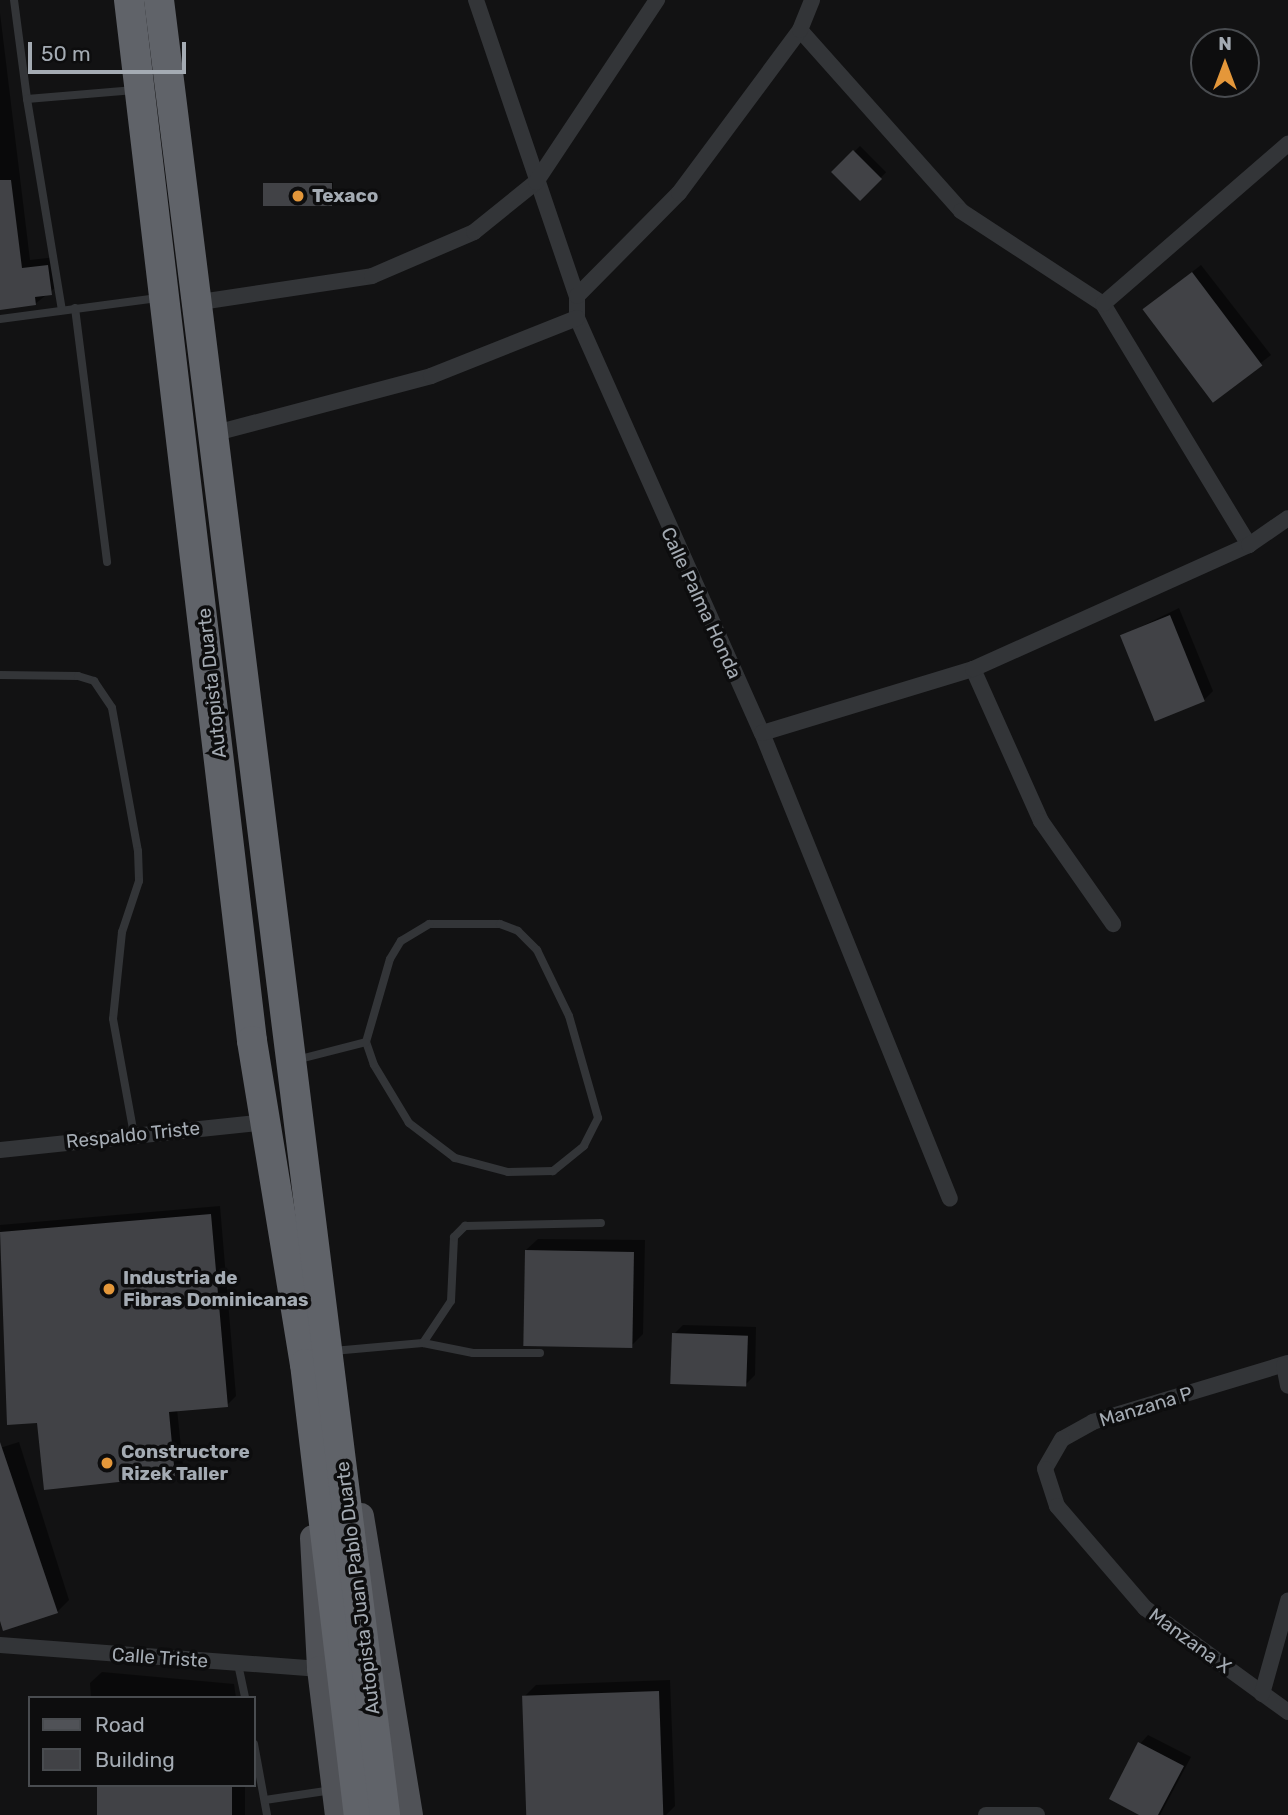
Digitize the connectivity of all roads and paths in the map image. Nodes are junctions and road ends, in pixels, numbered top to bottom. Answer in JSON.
{"nodes":[{"id":1,"x":14,"y":0,"type":"edge"},
{"id":2,"x":129,"y":0,"type":"edge"},
{"id":3,"x":159,"y":0,"type":"edge"},
{"id":4,"x":475,"y":0,"type":"edge"},
{"id":5,"x":656,"y":0,"type":"edge"},
{"id":6,"x":812,"y":0,"type":"edge"},
{"id":7,"x":800,"y":30,"type":"junction"},
{"id":8,"x":141,"y":89,"type":"junction"},
{"id":9,"x":27,"y":99,"type":"junction"},
{"id":10,"x":1288,"y":144,"type":"edge"},
{"id":11,"x":536,"y":182,"type":"junction"},
{"id":12,"x":577,"y":296,"type":"junction"},
{"id":13,"x":181,"y":300,"type":"junction"},
{"id":14,"x":1103,"y":304,"type":"junction"},
{"id":15,"x":75,"y":308,"type":"junction"},
{"id":16,"x":62,"y":310,"type":"junction"},
{"id":17,"x":0,"y":318,"type":"edge"},
{"id":18,"x":577,"y":318,"type":"junction"},
{"id":19,"x":212,"y":434,"type":"junction"},
{"id":20,"x":1288,"y":518,"type":"edge"},
{"id":21,"x":1249,"y":545,"type":"junction"},
{"id":22,"x":107,"y":562,"type":"dead end"},
{"id":23,"x":972,"y":669,"type":"junction"},
{"id":24,"x":0,"y":675,"type":"edge"},
{"id":25,"x":762,"y":733,"type":"junction"},
{"id":26,"x":1113,"y":924,"type":"dead end"},
{"id":27,"x":366,"y":1042,"type":"junction"},
{"id":28,"x":293,"y":1060,"type":"junction"},
{"id":29,"x":266,"y":1122,"type":"junction"},
{"id":30,"x":134,"y":1133,"type":"junction"},
{"id":31,"x":0,"y":1150,"type":"edge"},
{"id":32,"x":950,"y":1199,"type":"dead end"},
{"id":33,"x":601,"y":1223,"type":"dead end"},
{"id":34,"x":424,"y":1343,"type":"junction"},
{"id":35,"x":540,"y":1353,"type":"dead end"},
{"id":36,"x":322,"y":1359,"type":"junction"},
{"id":37,"x":1286,"y":1364,"type":"edge"},
{"id":38,"x":1288,"y":1386,"type":"edge"},
{"id":39,"x":1050,"y":1493,"type":"joint"},
{"id":40,"x":1288,"y":1601,"type":"edge"},
{"id":41,"x":0,"y":1646,"type":"edge"},
{"id":42,"x":238,"y":1664,"type":"junction"},
{"id":43,"x":320,"y":1669,"type":"junction"},
{"id":44,"x":1262,"y":1693,"type":"junction"},
{"id":45,"x":245,"y":1696,"type":"edge"},
{"id":46,"x":1288,"y":1712,"type":"edge"},
{"id":47,"x":256,"y":1754,"type":"edge"},
{"id":48,"x":265,"y":1800,"type":"junction"},
{"id":49,"x":337,"y":1802,"type":"edge"},
{"id":50,"x":267,"y":1815,"type":"edge"},
{"id":51,"x":359,"y":1815,"type":"edge"},
{"id":52,"x":385,"y":1815,"type":"edge"},
{"id":53,"x":410,"y":1815,"type":"edge"},
{"id":54,"x":986,"y":1815,"type":"edge"},
{"id":55,"x":1037,"y":1815,"type":"edge"}],
"edges":[{"from":1,"to":9,"type":"lane"},
{"from":2,"to":8,"type":"highway","name":"Autopista Duarte"},
{"from":3,"to":13,"type":"highway","name":"Autopista Duarte"},
{"from":4,"to":11,"type":"street","name":"Calle Palma Honda"},
{"from":5,"to":11,"type":"street"},
{"from":6,"to":7,"type":"street"},
{"from":7,"to":12,"type":"street"},
{"from":7,"to":14,"type":"street"},
{"from":8,"to":9,"type":"lane"},
{"from":8,"to":13,"type":"highway","name":"Autopista Duarte"},
{"from":9,"to":16,"type":"lane"},
{"from":10,"to":14,"type":"street"},
{"from":11,"to":12,"type":"street","name":"Calle Palma Honda"},
{"from":11,"to":13,"type":"street"},
{"from":12,"to":18,"type":"street","name":"Calle Palma Honda"},
{"from":13,"to":15,"type":"lane"},
{"from":13,"to":19,"type":"highway","name":"Autopista Duarte"},
{"from":13,"to":29,"type":"highway","name":"Autopista Duarte"},
{"from":14,"to":21,"type":"street"},
{"from":15,"to":16,"type":"lane"},
{"from":15,"to":22,"type":"lane"},
{"from":16,"to":17,"type":"lane"},
{"from":18,"to":19,"type":"street"},
{"from":18,"to":25,"type":"street","name":"Calle Palma Honda"},
{"from":19,"to":28,"type":"highway","name":"Autopista Duarte"},
{"from":20,"to":21,"type":"street"},
{"from":21,"to":23,"type":"street"},
{"from":23,"to":25,"type":"street"},
{"from":23,"to":26,"type":"street"},
{"from":24,"to":30,"type":"lane"},
{"from":25,"to":32,"type":"street","name":"Calle Palma Honda"},
{"from":27,"to":27,"type":"lane"},
{"from":27,"to":28,"type":"lane"},
{"from":28,"to":36,"type":"highway","name":"Autopista Duarte"},
{"from":29,"to":30,"type":"street","name":"Respaldo Triste"},
{"from":29,"to":36,"type":"highway","name":"Autopista Duarte"},
{"from":30,"to":31,"type":"street","name":"Respaldo Triste"},
{"from":33,"to":34,"type":"lane"},
{"from":34,"to":35,"type":"lane"},
{"from":34,"to":36,"type":"lane"},
{"from":36,"to":43,"type":"main road"},
{"from":36,"to":51,"type":"highway","name":"Autopista Juan Pablo Duarte"},
{"from":36,"to":52,"type":"highway","name":"Autopista Juan Pablo Duarte"},
{"from":36,"to":53,"type":"main road"},
{"from":37,"to":38,"type":"street"},
{"from":37,"to":39,"type":"street","name":"Manzana P"},
{"from":39,"to":44,"type":"street","name":"Manzana X"},
{"from":40,"to":44,"type":"street"},
{"from":41,"to":42,"type":"street","name":"Calle Triste"},
{"from":42,"to":43,"type":"street","name":"Calle Triste"},
{"from":42,"to":45,"type":"lane"},
{"from":43,"to":49,"type":"main road"},
{"from":44,"to":46,"type":"street","name":"Manzana X"},
{"from":47,"to":48,"type":"lane"},
{"from":48,"to":49,"type":"lane"},
{"from":48,"to":50,"type":"lane"},
{"from":54,"to":55,"type":"street"}]}
